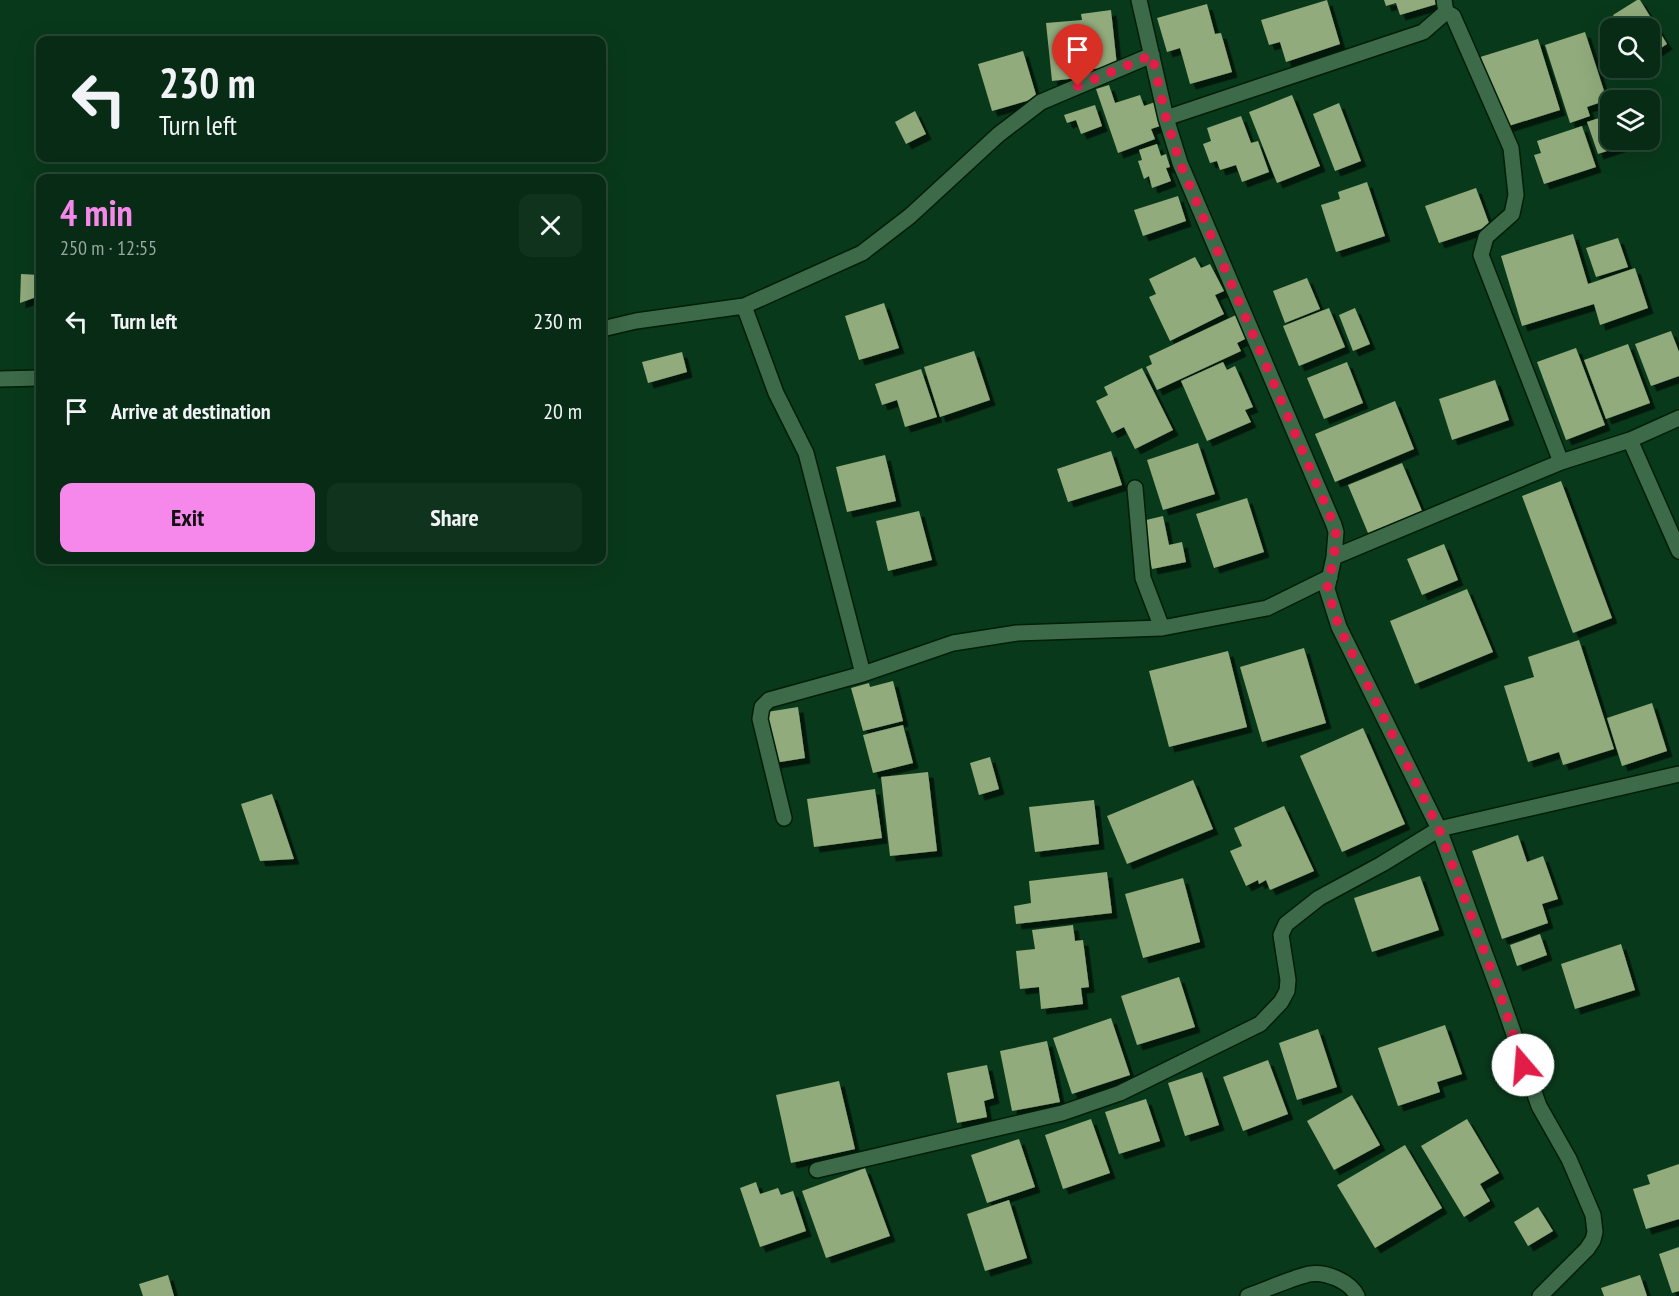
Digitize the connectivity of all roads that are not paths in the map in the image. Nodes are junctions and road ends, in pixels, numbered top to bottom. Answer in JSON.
{"nodes":[{"id":1,"x":1139,"y":0,"type":"edge"},
{"id":2,"x":1445,"y":6,"type":"edge"},
{"id":3,"x":1152,"y":55,"type":"junction"},
{"id":4,"x":1166,"y":118,"type":"junction"},
{"id":5,"x":744,"y":306,"type":"junction"},
{"id":6,"x":606,"y":328,"type":"edge"},
{"id":7,"x":36,"y":378,"type":"edge"},
{"id":8,"x":0,"y":379,"type":"edge"},
{"id":9,"x":1679,"y":417,"type":"edge"},
{"id":10,"x":1630,"y":440,"type":"junction"},
{"id":11,"x":1561,"y":462,"type":"junction"},
{"id":12,"x":1135,"y":488,"type":"dead end"},
{"id":13,"x":1679,"y":551,"type":"edge"},
{"id":14,"x":1334,"y":557,"type":"junction"},
{"id":15,"x":1330,"y":577,"type":"junction"},
{"id":16,"x":1162,"y":628,"type":"junction"},
{"id":17,"x":863,"y":674,"type":"junction"},
{"id":18,"x":1679,"y":774,"type":"edge"},
{"id":19,"x":784,"y":818,"type":"dead end"},
{"id":20,"x":1439,"y":829,"type":"junction"},
{"id":21,"x":817,"y":1170,"type":"dead end"},
{"id":22,"x":1248,"y":1296,"type":"edge"},
{"id":23,"x":1357,"y":1296,"type":"edge"},
{"id":24,"x":1540,"y":1296,"type":"edge"}],
"edges":[{"from":1,"to":3,"type":"street"},
{"from":2,"to":4,"type":"street"},
{"from":2,"to":11,"type":"street"},
{"from":3,"to":4,"type":"street"},
{"from":3,"to":5,"type":"street"},
{"from":4,"to":14,"type":"street"},
{"from":5,"to":6,"type":"street"},
{"from":5,"to":17,"type":"street"},
{"from":7,"to":8,"type":"street"},
{"from":9,"to":10,"type":"street"},
{"from":10,"to":11,"type":"street"},
{"from":10,"to":13,"type":"street"},
{"from":11,"to":14,"type":"street"},
{"from":12,"to":16,"type":"street"},
{"from":14,"to":15,"type":"street"},
{"from":15,"to":16,"type":"street"},
{"from":15,"to":20,"type":"street"},
{"from":16,"to":17,"type":"street"},
{"from":17,"to":19,"type":"street"},
{"from":18,"to":20,"type":"street"},
{"from":20,"to":21,"type":"street"},
{"from":20,"to":24,"type":"street"},
{"from":22,"to":23,"type":"street"}]}
